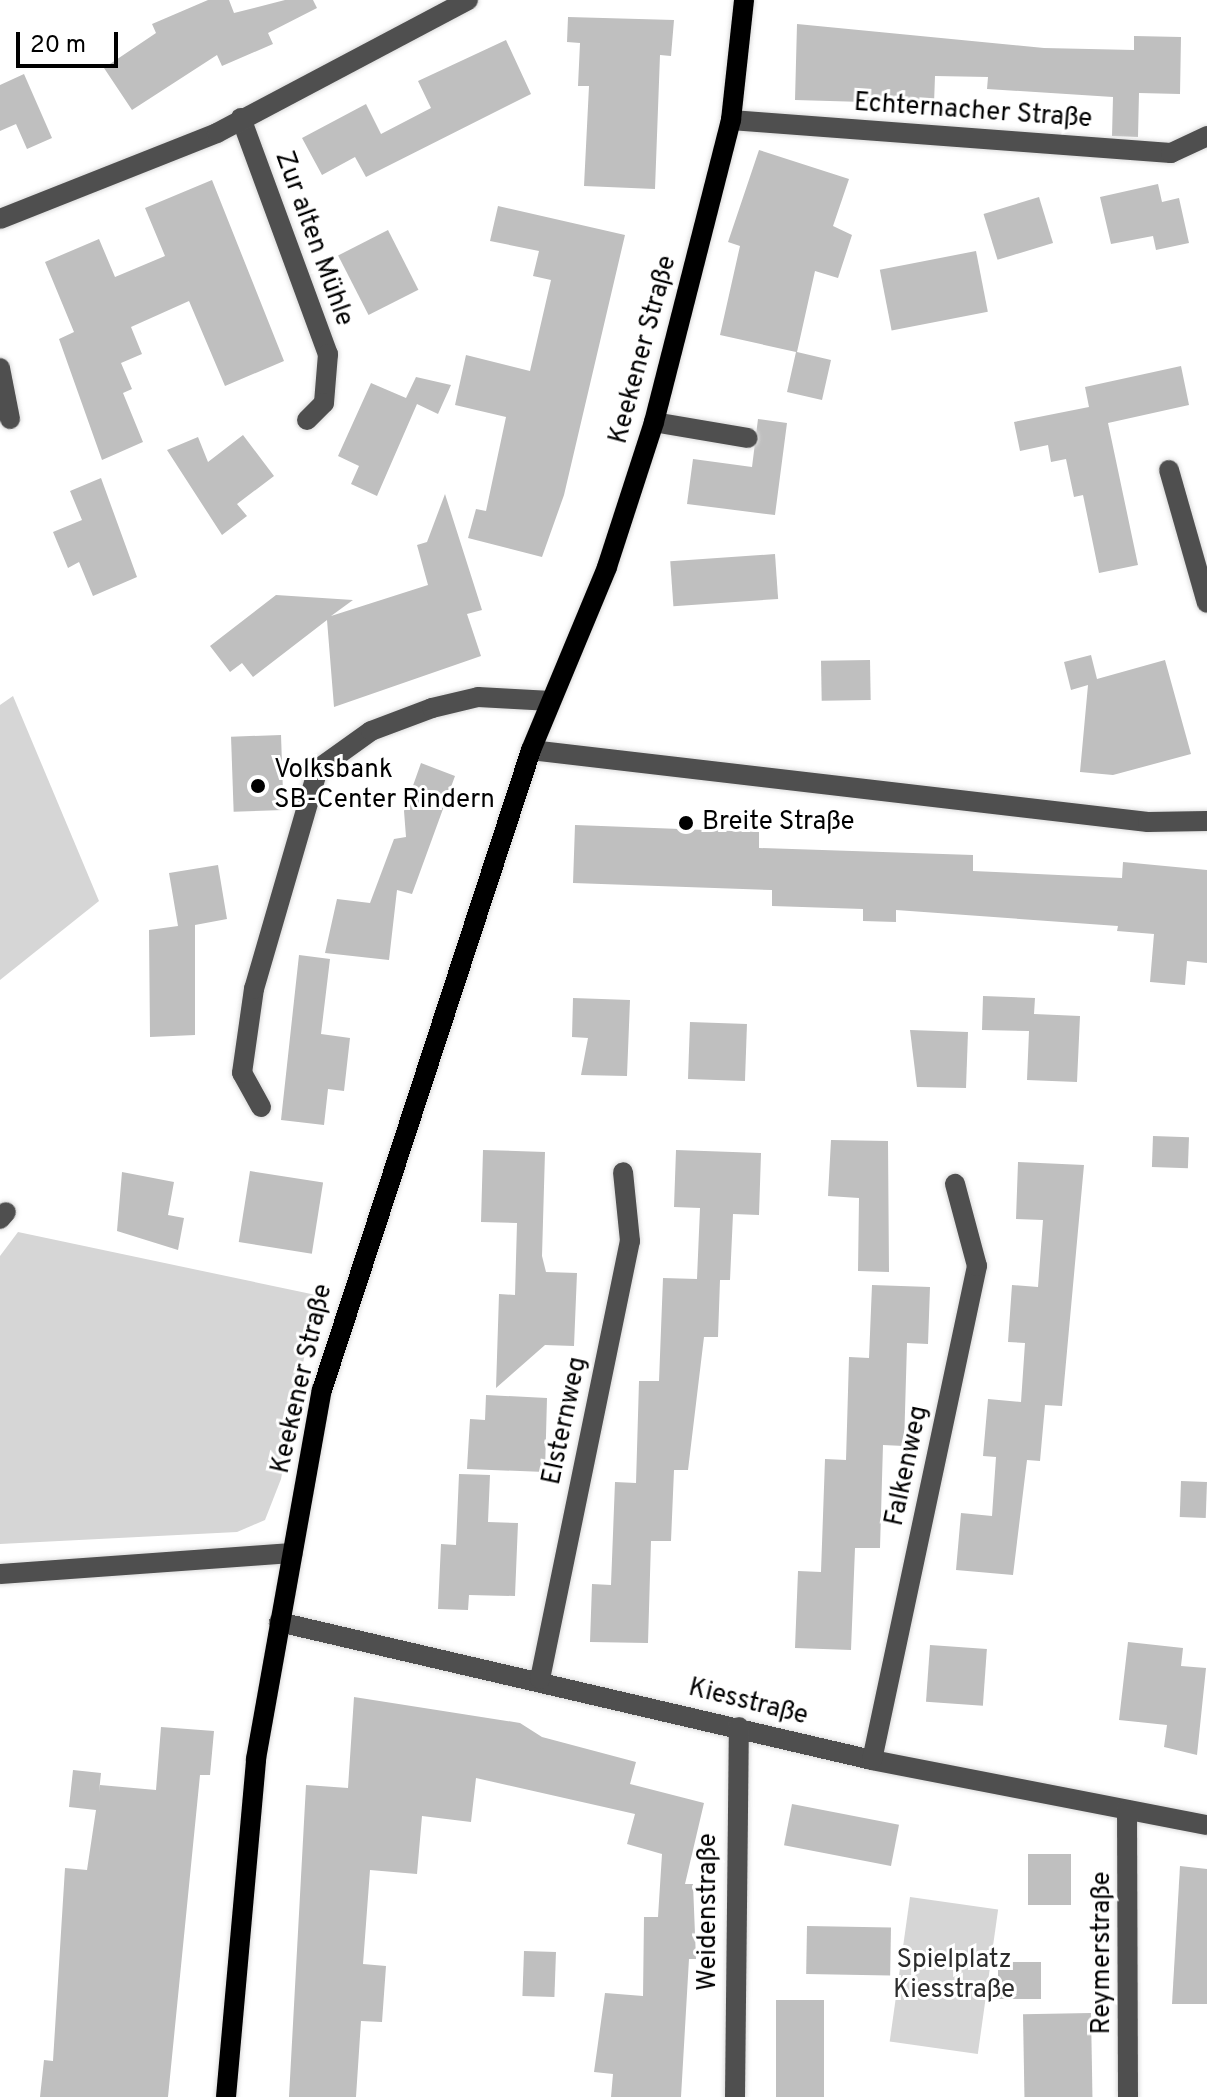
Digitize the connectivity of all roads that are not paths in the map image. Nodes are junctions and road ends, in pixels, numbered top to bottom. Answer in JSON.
{"nodes":[{"id":1,"x":468,"y":0,"type":"edge"},
{"id":2,"x":744,"y":0,"type":"edge"},
{"id":3,"x":241,"y":118,"type":"junction"},
{"id":4,"x":731,"y":120,"type":"junction"},
{"id":5,"x":1207,"y":136,"type":"edge"},
{"id":6,"x":0,"y":219,"type":"edge"},
{"id":7,"x":0,"y":368,"type":"edge"},
{"id":8,"x":10,"y":419,"type":"dead end"},
{"id":9,"x":307,"y":420,"type":"dead end"},
{"id":10,"x":654,"y":422,"type":"junction"},
{"id":11,"x":748,"y":438,"type":"dead end"},
{"id":12,"x":1169,"y":470,"type":"dead end"},
{"id":13,"x":1207,"y":603,"type":"edge"},
{"id":14,"x":551,"y":701,"type":"junction"},
{"id":15,"x":531,"y":750,"type":"junction"},
{"id":16,"x":1207,"y":821,"type":"edge"},
{"id":17,"x":261,"y":1107,"type":"dead end"},
{"id":18,"x":623,"y":1172,"type":"dead end"},
{"id":19,"x":955,"y":1184,"type":"dead end"},
{"id":20,"x":292,"y":1553,"type":"junction"},
{"id":21,"x":0,"y":1574,"type":"edge"},
{"id":22,"x":279,"y":1622,"type":"junction"},
{"id":23,"x":540,"y":1679,"type":"junction"},
{"id":24,"x":739,"y":1727,"type":"junction"},
{"id":25,"x":872,"y":1760,"type":"junction"},
{"id":26,"x":1127,"y":1810,"type":"junction"},
{"id":27,"x":1207,"y":1825,"type":"edge"},
{"id":28,"x":226,"y":2097,"type":"edge"},
{"id":29,"x":735,"y":2097,"type":"edge"},
{"id":30,"x":1128,"y":2097,"type":"edge"}],
"edges":[{"from":1,"to":3,"type":"street"},
{"from":2,"to":4,"type":"main road","name":"Keekener Straße"},
{"from":3,"to":6,"type":"street"},
{"from":3,"to":9,"type":"street","name":"Zur alten Mühle"},
{"from":4,"to":5,"type":"street","name":"Echternacher Straße"},
{"from":4,"to":10,"type":"main road","name":"Keekener Straße"},
{"from":7,"to":8,"type":"street"},
{"from":10,"to":11,"type":"street"},
{"from":10,"to":14,"type":"main road","name":"Keekener Straße"},
{"from":12,"to":13,"type":"street"},
{"from":14,"to":15,"type":"main road","name":"Keekener Straße"},
{"from":14,"to":17,"type":"street"},
{"from":15,"to":16,"type":"street"},
{"from":15,"to":20,"type":"main road","name":"Keekener Straße"},
{"from":18,"to":23,"type":"street","name":"Elsternweg"},
{"from":19,"to":25,"type":"street","name":"Falkenweg"},
{"from":20,"to":21,"type":"street"},
{"from":20,"to":22,"type":"main road","name":"Keekener Straße"},
{"from":22,"to":23,"type":"street","name":"Kiesstraße"},
{"from":22,"to":28,"type":"main road","name":"Keekener Straße"},
{"from":23,"to":24,"type":"street","name":"Kiesstraße"},
{"from":24,"to":25,"type":"street","name":"Kiesstraße"},
{"from":24,"to":29,"type":"street","name":"Weidenstraße"},
{"from":25,"to":26,"type":"street","name":"Kiesstraße"},
{"from":26,"to":27,"type":"street","name":"Kiesstraße"},
{"from":26,"to":30,"type":"street","name":"Reymerstraße"}]}
